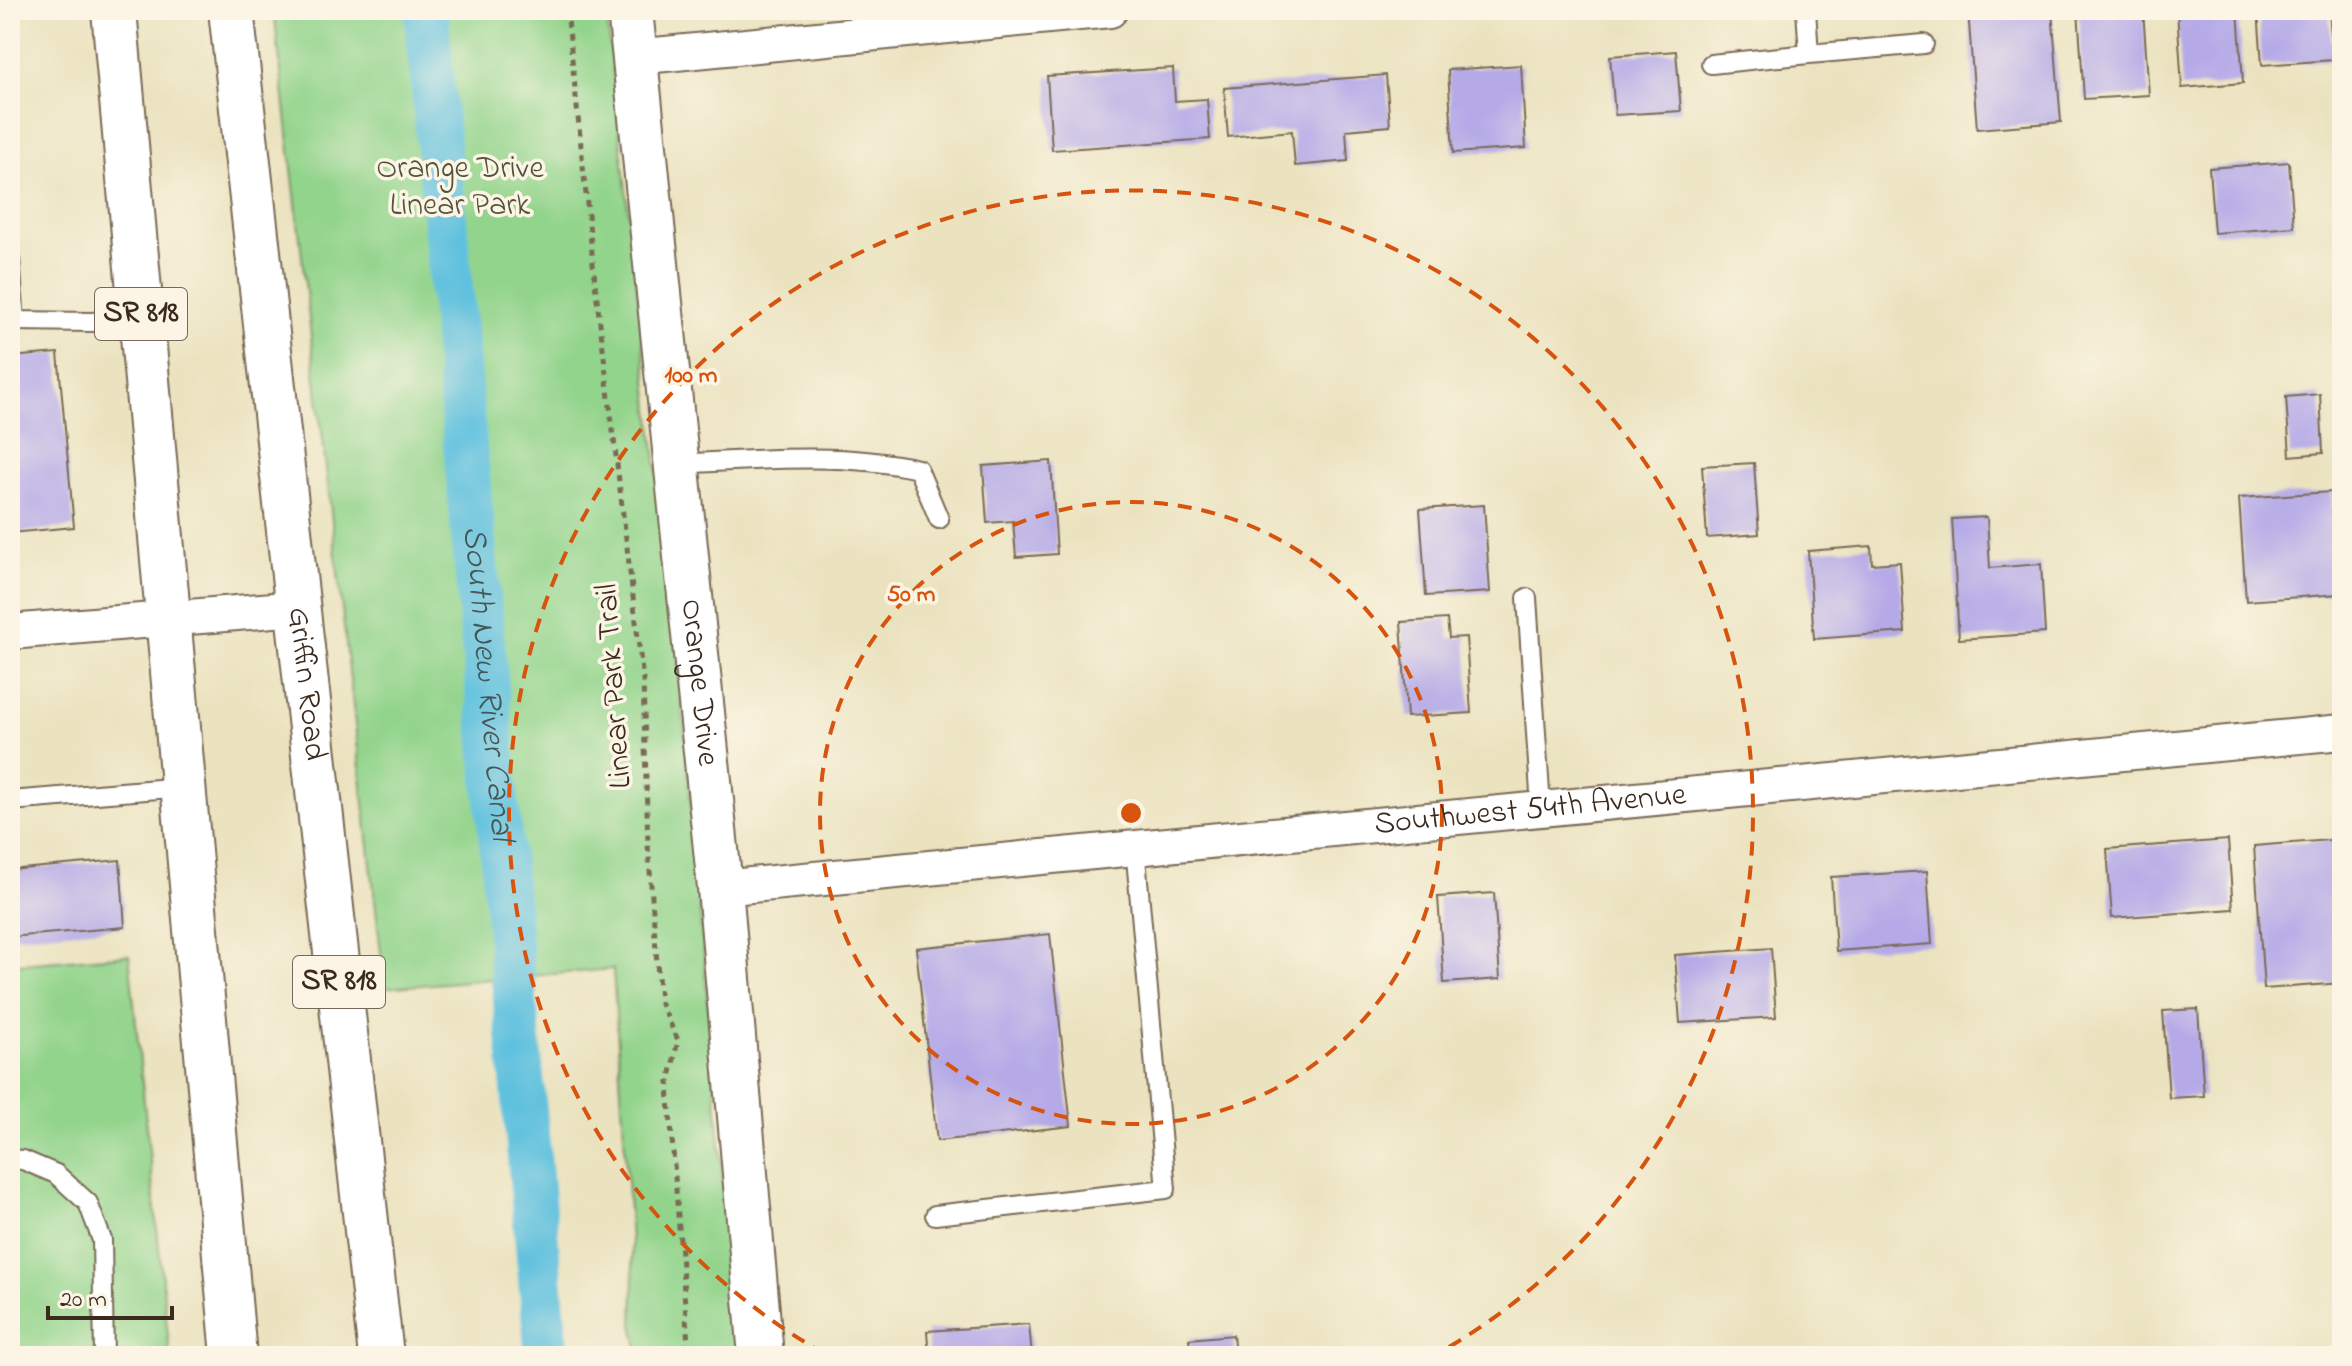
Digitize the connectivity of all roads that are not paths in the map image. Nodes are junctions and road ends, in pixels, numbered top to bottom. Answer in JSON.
{"nodes":[{"id":1,"x":114,"y":10,"type":"edge"},
{"id":2,"x":231,"y":10,"type":"edge"},
{"id":3,"x":630,"y":10,"type":"edge"},
{"id":4,"x":1110,"y":10,"type":"edge"},
{"id":5,"x":1806,"y":10,"type":"edge"},
{"id":6,"x":1924,"y":44,"type":"dead end"},
{"id":7,"x":1809,"y":54,"type":"junction"},
{"id":8,"x":635,"y":57,"type":"junction"},
{"id":9,"x":1711,"y":64,"type":"dead end"},
{"id":10,"x":10,"y":259,"type":"edge"},
{"id":11,"x":141,"y":318,"type":"junction"},
{"id":12,"x":678,"y":464,"type":"junction"},
{"id":13,"x":939,"y":519,"type":"dead end"},
{"id":14,"x":1527,"y":598,"type":"dead end"},
{"id":15,"x":297,"y":608,"type":"junction"},
{"id":16,"x":169,"y":618,"type":"junction"},
{"id":17,"x":10,"y":632,"type":"edge"},
{"id":18,"x":2342,"y":732,"type":"edge"},
{"id":19,"x":183,"y":787,"type":"junction"},
{"id":20,"x":10,"y":801,"type":"edge"},
{"id":21,"x":1541,"y":808,"type":"junction"},
{"id":22,"x":1135,"y":847,"type":"junction"},
{"id":23,"x":720,"y":888,"type":"junction"},
{"id":24,"x":10,"y":1159,"type":"edge"},
{"id":25,"x":935,"y":1215,"type":"dead end"},
{"id":26,"x":104,"y":1356,"type":"edge"},
{"id":27,"x":234,"y":1356,"type":"edge"},
{"id":28,"x":381,"y":1356,"type":"edge"},
{"id":29,"x":761,"y":1356,"type":"edge"}],
"edges":[{"from":1,"to":11,"type":"main road","number":"SR 818"},
{"from":2,"to":15,"type":"main road","name":"Griffin Road","number":"SR 818"},
{"from":3,"to":8,"type":"main road","name":"Orange Drive"},
{"from":4,"to":8,"type":"street"},
{"from":5,"to":7,"type":"lane"},
{"from":6,"to":7,"type":"lane"},
{"from":7,"to":9,"type":"lane"},
{"from":8,"to":12,"type":"main road","name":"Orange Drive"},
{"from":10,"to":11,"type":"lane"},
{"from":11,"to":16,"type":"main road","number":"SR 818"},
{"from":12,"to":13,"type":"lane"},
{"from":12,"to":23,"type":"main road","name":"Orange Drive"},
{"from":14,"to":21,"type":"lane"},
{"from":15,"to":16,"type":"street"},
{"from":15,"to":28,"type":"main road","name":"Griffin Road","number":"SR 818"},
{"from":16,"to":17,"type":"street"},
{"from":16,"to":19,"type":"main road","number":"SR 818"},
{"from":18,"to":21,"type":"street","name":"Southwest 54th Avenue"},
{"from":19,"to":20,"type":"lane"},
{"from":19,"to":27,"type":"main road","number":"SR 818"},
{"from":21,"to":22,"type":"street","name":"Southwest 54th Avenue"},
{"from":22,"to":23,"type":"street","name":"Southwest 54th Avenue"},
{"from":22,"to":25,"type":"lane"},
{"from":23,"to":29,"type":"main road","name":"Orange Drive"},
{"from":24,"to":26,"type":"lane"}]}
